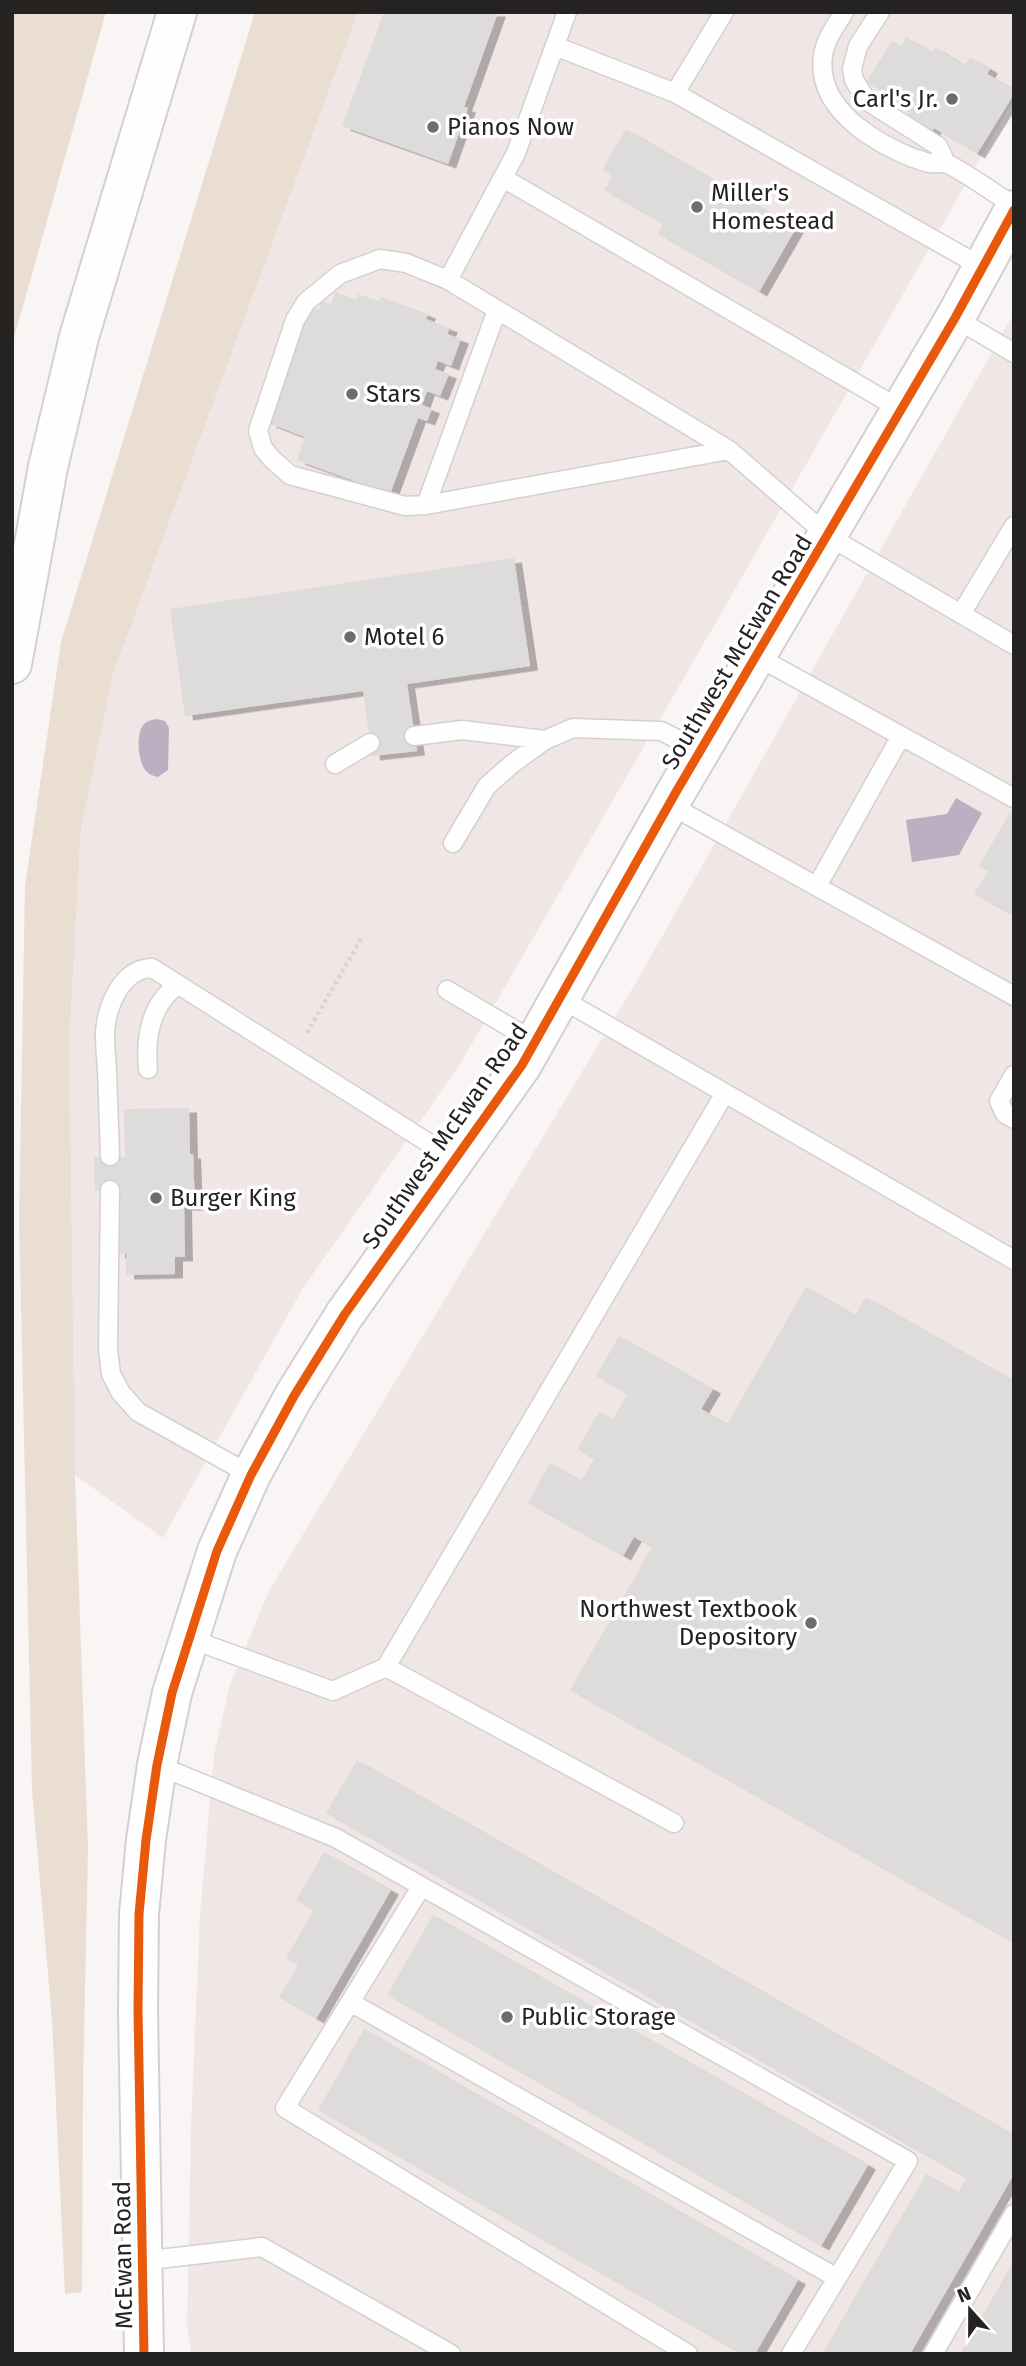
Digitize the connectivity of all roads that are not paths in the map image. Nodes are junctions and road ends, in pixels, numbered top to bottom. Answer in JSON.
{"nodes":[{"id":1,"x":177,"y":12,"type":"edge"},
{"id":2,"x":567,"y":12,"type":"edge"},
{"id":3,"x":724,"y":12,"type":"edge"},
{"id":4,"x":844,"y":12,"type":"edge"},
{"id":5,"x":880,"y":12,"type":"edge"},
{"id":6,"x":555,"y":46,"type":"junction"},
{"id":7,"x":675,"y":93,"type":"junction"},
{"id":8,"x":946,"y":163,"type":"junction"},
{"id":9,"x":503,"y":178,"type":"junction"},
{"id":10,"x":1014,"y":208,"type":"edge"},
{"id":11,"x":982,"y":267,"type":"junction"},
{"id":12,"x":448,"y":280,"type":"junction"},
{"id":13,"x":497,"y":310,"type":"junction"},
{"id":14,"x":955,"y":318,"type":"junction"},
{"id":15,"x":1014,"y":353,"type":"edge"},
{"id":16,"x":901,"y":409,"type":"junction"},
{"id":17,"x":729,"y":450,"type":"junction"},
{"id":18,"x":426,"y":505,"type":"junction"},
{"id":19,"x":1014,"y":526,"type":"edge"},
{"id":20,"x":828,"y":536,"type":"junction"},
{"id":21,"x":961,"y":614,"type":"junction"},
{"id":22,"x":1014,"y":645,"type":"edge"},
{"id":23,"x":757,"y":656,"type":"junction"},
{"id":24,"x":12,"y":664,"type":"edge"},
{"id":25,"x":414,"y":736,"type":"dead end"},
{"id":26,"x":901,"y":736,"type":"junction"},
{"id":27,"x":545,"y":740,"type":"junction"},
{"id":28,"x":370,"y":743,"type":"dead end"},
{"id":29,"x":701,"y":751,"type":"junction"},
{"id":30,"x":335,"y":764,"type":"dead end"},
{"id":31,"x":1014,"y":798,"type":"edge"},
{"id":32,"x":670,"y":805,"type":"junction"},
{"id":33,"x":453,"y":842,"type":"dead end"},
{"id":34,"x":817,"y":886,"type":"junction"},
{"id":35,"x":177,"y":985,"type":"junction"},
{"id":36,"x":447,"y":990,"type":"dead end"},
{"id":37,"x":1014,"y":996,"type":"edge"},
{"id":38,"x":560,"y":998,"type":"junction"},
{"id":39,"x":535,"y":1042,"type":"junction"},
{"id":40,"x":148,"y":1069,"type":"dead end"},
{"id":41,"x":1014,"y":1076,"type":"edge"},
{"id":42,"x":725,"y":1093,"type":"junction"},
{"id":43,"x":1014,"y":1119,"type":"edge"},
{"id":44,"x":110,"y":1156,"type":"dead end"},
{"id":45,"x":454,"y":1159,"type":"junction"},
{"id":46,"x":110,"y":1190,"type":"dead end"},
{"id":47,"x":1014,"y":1260,"type":"edge"},
{"id":48,"x":251,"y":1475,"type":"junction"},
{"id":49,"x":188,"y":1638,"type":"junction"},
{"id":50,"x":386,"y":1667,"type":"junction"},
{"id":51,"x":156,"y":1765,"type":"junction"},
{"id":52,"x":674,"y":1823,"type":"dead end"},
{"id":53,"x":421,"y":1886,"type":"junction"},
{"id":54,"x":350,"y":2002,"type":"junction"},
{"id":55,"x":140,"y":2156,"type":"joint"},
{"id":56,"x":1014,"y":2214,"type":"edge"},
{"id":57,"x":142,"y":2261,"type":"junction"},
{"id":58,"x":837,"y":2278,"type":"junction"},
{"id":59,"x":144,"y":2354,"type":"edge"},
{"id":60,"x":451,"y":2354,"type":"edge"},
{"id":61,"x":688,"y":2354,"type":"edge"},
{"id":62,"x":791,"y":2354,"type":"edge"},
{"id":63,"x":933,"y":2354,"type":"edge"}],
"edges":[{"from":1,"to":24,"type":"main road"},
{"from":2,"to":6,"type":"lane"},
{"from":3,"to":7,"type":"lane"},
{"from":4,"to":8,"type":"lane"},
{"from":5,"to":8,"type":"lane"},
{"from":6,"to":7,"type":"lane"},
{"from":6,"to":9,"type":"lane"},
{"from":7,"to":11,"type":"lane"},
{"from":8,"to":10,"type":"lane"},
{"from":9,"to":12,"type":"lane"},
{"from":9,"to":16,"type":"lane"},
{"from":10,"to":11,"type":"main road","name":"Southwest McEwan Road"},
{"from":11,"to":14,"type":"main road","name":"Southwest McEwan Road"},
{"from":12,"to":13,"type":"lane"},
{"from":12,"to":18,"type":"lane"},
{"from":13,"to":17,"type":"lane"},
{"from":13,"to":18,"type":"lane"},
{"from":14,"to":15,"type":"lane"},
{"from":14,"to":16,"type":"main road","name":"Southwest McEwan Road"},
{"from":16,"to":20,"type":"main road","name":"Southwest McEwan Road"},
{"from":17,"to":18,"type":"lane"},
{"from":17,"to":20,"type":"lane"},
{"from":19,"to":21,"type":"lane"},
{"from":20,"to":21,"type":"lane"},
{"from":20,"to":23,"type":"main road","name":"Southwest McEwan Road"},
{"from":21,"to":22,"type":"lane"},
{"from":23,"to":26,"type":"lane"},
{"from":23,"to":29,"type":"main road","name":"Southwest McEwan Road"},
{"from":25,"to":27,"type":"lane"},
{"from":26,"to":31,"type":"lane"},
{"from":26,"to":34,"type":"lane"},
{"from":27,"to":29,"type":"lane"},
{"from":27,"to":33,"type":"lane"},
{"from":28,"to":30,"type":"lane"},
{"from":29,"to":32,"type":"main road","name":"Southwest McEwan Road"},
{"from":32,"to":34,"type":"lane"},
{"from":32,"to":38,"type":"main road","name":"Southwest McEwan Road"},
{"from":34,"to":37,"type":"lane"},
{"from":35,"to":40,"type":"lane"},
{"from":35,"to":44,"type":"lane"},
{"from":35,"to":45,"type":"lane"},
{"from":36,"to":39,"type":"lane"},
{"from":38,"to":39,"type":"main road","name":"Southwest McEwan Road"},
{"from":38,"to":42,"type":"lane"},
{"from":39,"to":45,"type":"main road","name":"Southwest McEwan Road"},
{"from":41,"to":43,"type":"lane"},
{"from":42,"to":47,"type":"lane"},
{"from":42,"to":50,"type":"lane"},
{"from":45,"to":48,"type":"main road","name":"Southwest McEwan Road"},
{"from":46,"to":48,"type":"lane"},
{"from":48,"to":49,"type":"main road","name":"Southwest McEwan Road"},
{"from":49,"to":50,"type":"lane"},
{"from":49,"to":51,"type":"main road","name":"Southwest McEwan Road"},
{"from":50,"to":52,"type":"lane"},
{"from":51,"to":53,"type":"lane"},
{"from":51,"to":55,"type":"main road","name":"Southwest McEwan Road"},
{"from":53,"to":54,"type":"lane"},
{"from":53,"to":58,"type":"lane"},
{"from":54,"to":58,"type":"lane"},
{"from":54,"to":61,"type":"lane"},
{"from":55,"to":57,"type":"main road","name":"McEwan Road"},
{"from":56,"to":63,"type":"lane"},
{"from":57,"to":59,"type":"main road","name":"McEwan Road"},
{"from":57,"to":60,"type":"lane"},
{"from":58,"to":62,"type":"lane"}]}
